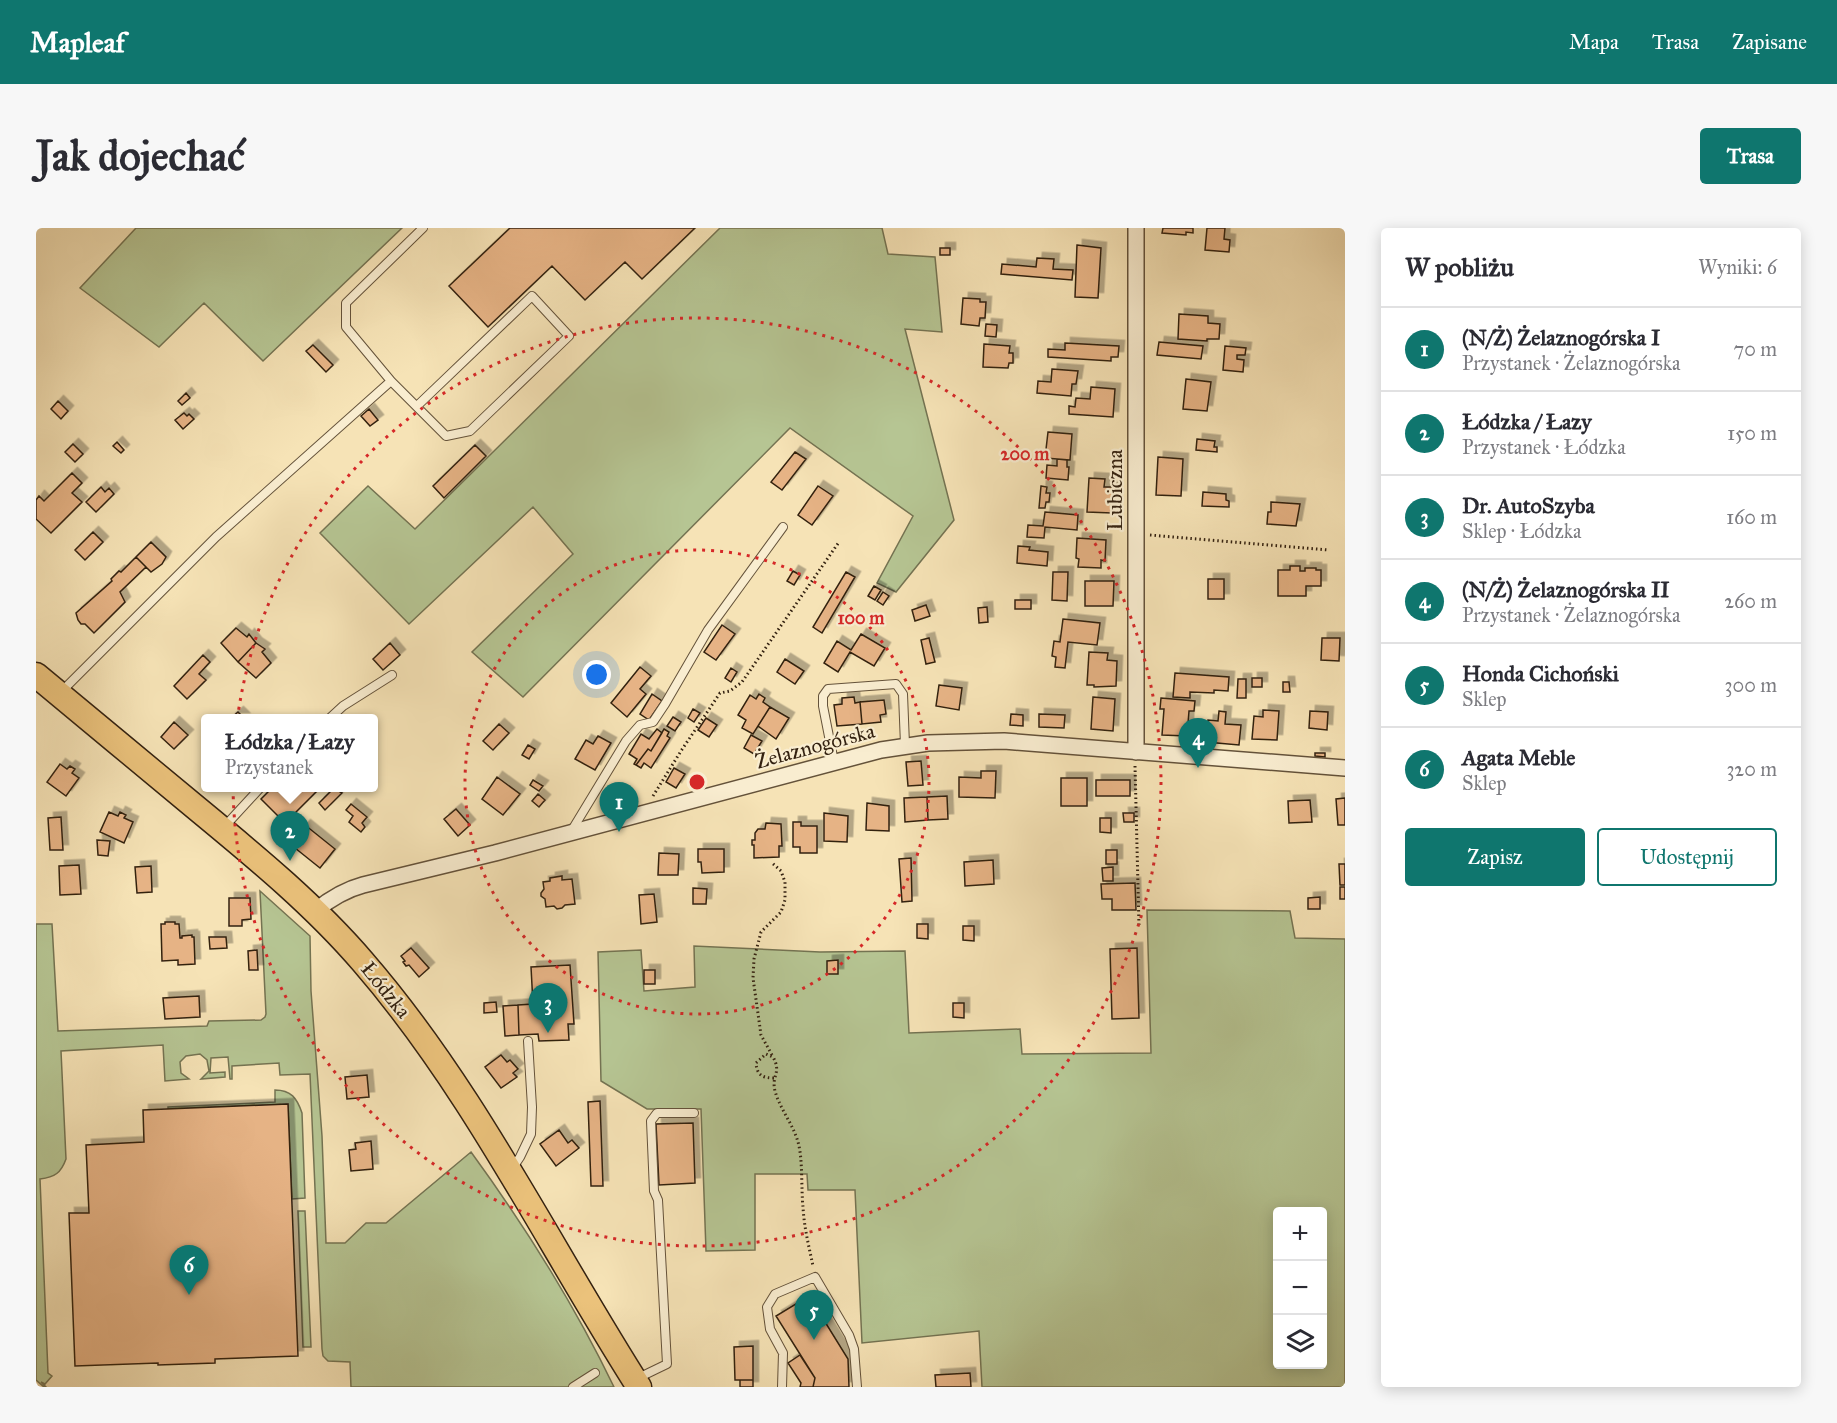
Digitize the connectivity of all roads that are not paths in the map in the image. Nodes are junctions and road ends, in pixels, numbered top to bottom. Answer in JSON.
{"nodes":[{"id":1,"x":423,"y":228,"type":"edge"},
{"id":2,"x":1136,"y":228,"type":"edge"},
{"id":3,"x":391,"y":381,"type":"junction"},
{"id":4,"x":417,"y":406,"type":"junction"},
{"id":5,"x":783,"y":527,"type":"dead end"},
{"id":6,"x":36,"y":675,"type":"edge"},
{"id":7,"x":392,"y":675,"type":"dead end"},
{"id":8,"x":59,"y":694,"type":"junction"},
{"id":9,"x":334,"y":714,"type":"edge"},
{"id":10,"x":905,"y":745,"type":"junction"},
{"id":11,"x":1136,"y":752,"type":"junction"},
{"id":12,"x":834,"y":762,"type":"junction"},
{"id":13,"x":1345,"y":768,"type":"edge"},
{"id":14,"x":257,"y":792,"type":"edge"},
{"id":15,"x":222,"y":829,"type":"junction"},
{"id":16,"x":571,"y":833,"type":"junction"},
{"id":17,"x":315,"y":911,"type":"junction"},
{"id":18,"x":528,"y":1041,"type":"dead end"},
{"id":19,"x":694,"y":1113,"type":"dead end"},
{"id":20,"x":510,"y":1172,"type":"junction"},
{"id":21,"x":595,"y":1373,"type":"dead end"},
{"id":22,"x":637,"y":1384,"type":"edge"},
{"id":23,"x":573,"y":1387,"type":"edge"},
{"id":24,"x":782,"y":1387,"type":"edge"},
{"id":25,"x":857,"y":1387,"type":"edge"}],
"edges":[{"from":1,"to":3,"type":"lane"},
{"from":2,"to":11,"type":"street","name":"Lubiczna"},
{"from":3,"to":4,"type":"lane"},
{"from":3,"to":8,"type":"lane"},
{"from":4,"to":4,"type":"lane"},
{"from":5,"to":16,"type":"lane"},
{"from":6,"to":8,"type":"main road","name":"Łódzka"},
{"from":7,"to":9,"type":"lane"},
{"from":8,"to":15,"type":"main road","name":"Łódzka"},
{"from":10,"to":11,"type":"street","name":"Żelaznogórska"},
{"from":10,"to":12,"type":"street","name":"Żelaznogórska"},
{"from":10,"to":12,"type":"lane"},
{"from":11,"to":13,"type":"street","name":"Żelaznogórska"},
{"from":12,"to":16,"type":"street","name":"Żelaznogórska"},
{"from":14,"to":15,"type":"lane"},
{"from":15,"to":17,"type":"main road","name":"Łódzka"},
{"from":16,"to":17,"type":"street","name":"Żelaznogórska"},
{"from":17,"to":20,"type":"main road","name":"Łódzka"},
{"from":18,"to":20,"type":"lane"},
{"from":19,"to":22,"type":"lane"},
{"from":20,"to":22,"type":"main road","name":"Łódzka"},
{"from":21,"to":23,"type":"lane"},
{"from":24,"to":25,"type":"lane"}]}
